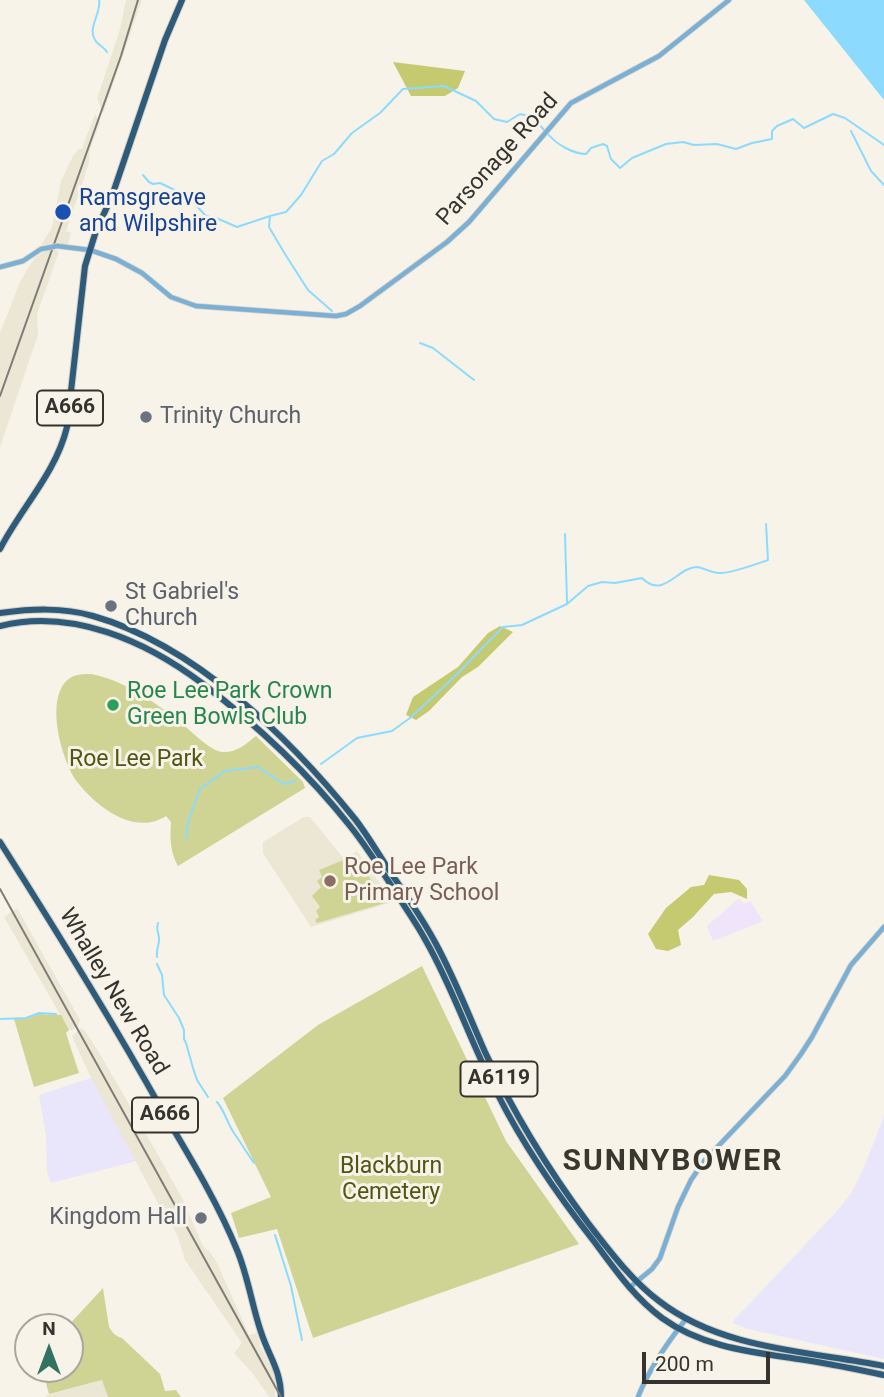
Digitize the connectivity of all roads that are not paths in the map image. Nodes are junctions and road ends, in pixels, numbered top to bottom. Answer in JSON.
{"nodes":[{"id":1,"x":182,"y":0,"type":"edge"},
{"id":2,"x":729,"y":0,"type":"edge"},
{"id":3,"x":90,"y":250,"type":"junction"},
{"id":4,"x":0,"y":267,"type":"edge"},
{"id":5,"x":0,"y":549,"type":"edge"},
{"id":6,"x":0,"y":613,"type":"edge"},
{"id":7,"x":0,"y":626,"type":"edge"},
{"id":8,"x":0,"y":842,"type":"edge"},
{"id":9,"x":884,"y":927,"type":"edge"},
{"id":10,"x":637,"y":1281,"type":"junction"},
{"id":11,"x":629,"y":1288,"type":"junction"},
{"id":12,"x":686,"y":1319,"type":"junction"},
{"id":13,"x":678,"y":1329,"type":"junction"},
{"id":14,"x":884,"y":1367,"type":"edge"},
{"id":15,"x":882,"y":1375,"type":"edge"},
{"id":16,"x":281,"y":1397,"type":"edge"},
{"id":17,"x":638,"y":1397,"type":"edge"}],
"edges":[{"from":1,"to":3,"type":"highway","number":"A666"},
{"from":2,"to":3,"type":"street","name":"Parsonage Road"},
{"from":3,"to":4,"type":"street","name":"Parsonage Road","bridge":true},
{"from":3,"to":5,"type":"highway","number":"A666"},
{"from":6,"to":10,"type":"highway","number":"A6119"},
{"from":7,"to":11,"type":"highway","number":"A6119"},
{"from":8,"to":16,"type":"highway","name":"Whalley New Road","number":"A666"},
{"from":9,"to":10,"type":"street"},
{"from":10,"to":11,"type":"street"},
{"from":10,"to":12,"type":"highway","number":"A6119"},
{"from":11,"to":13,"type":"highway","number":"A6119"},
{"from":12,"to":13,"type":"street"},
{"from":12,"to":14,"type":"highway","number":"A6119"},
{"from":13,"to":15,"type":"highway","number":"A6119"},
{"from":13,"to":17,"type":"street"}]}
